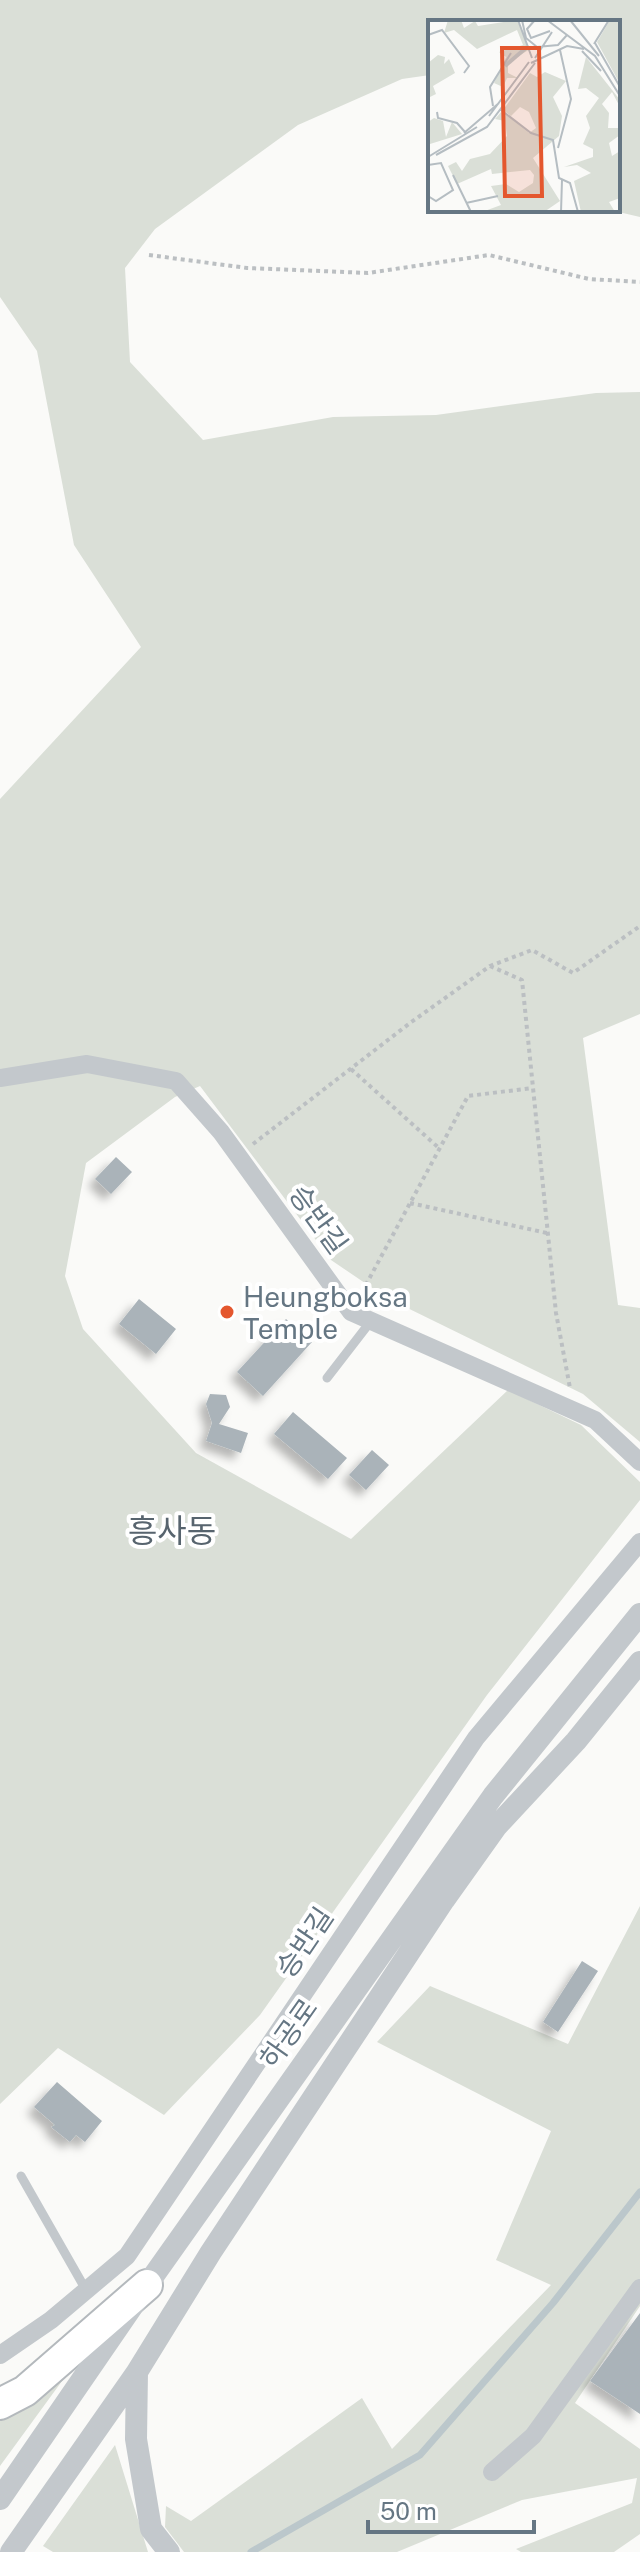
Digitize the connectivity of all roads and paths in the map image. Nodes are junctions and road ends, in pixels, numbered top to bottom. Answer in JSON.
{"nodes":[{"id":1,"x":149,"y":255,"type":"dead end"},
{"id":2,"x":640,"y":282,"type":"edge"},
{"id":3,"x":640,"y":926,"type":"edge"},
{"id":4,"x":490,"y":966,"type":"junction"},
{"id":5,"x":351,"y":1069,"type":"junction"},
{"id":6,"x":0,"y":1078,"type":"edge"},
{"id":7,"x":532,"y":1088,"type":"junction"},
{"id":8,"x":440,"y":1149,"type":"junction"},
{"id":9,"x":238,"y":1156,"type":"junction"},
{"id":10,"x":410,"y":1203,"type":"junction"},
{"id":11,"x":547,"y":1233,"type":"junction"},
{"id":12,"x":351,"y":1312,"type":"junction"},
{"id":13,"x":371,"y":1321,"type":"junction"},
{"id":14,"x":327,"y":1378,"type":"dead end"},
{"id":15,"x":575,"y":1411,"type":"junction"},
{"id":16,"x":640,"y":1462,"type":"edge"},
{"id":17,"x":640,"y":1542,"type":"edge"},
{"id":18,"x":640,"y":1614,"type":"edge"},
{"id":19,"x":640,"y":1662,"type":"edge"},
{"id":20,"x":21,"y":2176,"type":"dead end"},
{"id":21,"x":147,"y":2285,"type":"junction"},
{"id":22,"x":640,"y":2288,"type":"edge"},
{"id":23,"x":86,"y":2290,"type":"junction"},
{"id":24,"x":0,"y":2355,"type":"edge"},
{"id":25,"x":137,"y":2372,"type":"junction"},
{"id":26,"x":0,"y":2404,"type":"edge"},
{"id":27,"x":492,"y":2472,"type":"dead end"},
{"id":28,"x":0,"y":2499,"type":"edge"},
{"id":29,"x":11,"y":2552,"type":"edge"},
{"id":30,"x":169,"y":2552,"type":"edge"}],
"edges":[{"from":1,"to":2,"type":"path"},
{"from":3,"to":4,"type":"path"},
{"from":4,"to":5,"type":"path"},
{"from":4,"to":7,"type":"path"},
{"from":5,"to":8,"type":"path"},
{"from":5,"to":9,"type":"path"},
{"from":6,"to":9,"type":"street","name":"승반길"},
{"from":7,"to":8,"type":"path"},
{"from":7,"to":11,"type":"path"},
{"from":8,"to":10,"type":"path"},
{"from":9,"to":12,"type":"street","name":"승반길"},
{"from":10,"to":11,"type":"path"},
{"from":10,"to":12,"type":"path"},
{"from":11,"to":15,"type":"path"},
{"from":12,"to":13,"type":"street","name":"승반길"},
{"from":13,"to":14,"type":"lane"},
{"from":13,"to":15,"type":"street","name":"승반길"},
{"from":15,"to":16,"type":"street","name":"승반길"},
{"from":17,"to":23,"type":"street","name":"승반길"},
{"from":18,"to":21,"type":"street","name":"하공로"},
{"from":19,"to":25,"type":"street","name":"하공로"},
{"from":20,"to":23,"type":"lane"},
{"from":21,"to":26,"type":"highway"},
{"from":21,"to":28,"type":"street","name":"하공로"},
{"from":22,"to":27,"type":"street"},
{"from":23,"to":24,"type":"street","name":"승반길"},
{"from":25,"to":29,"type":"street","name":"하공로"},
{"from":25,"to":30,"type":"street"}]}
